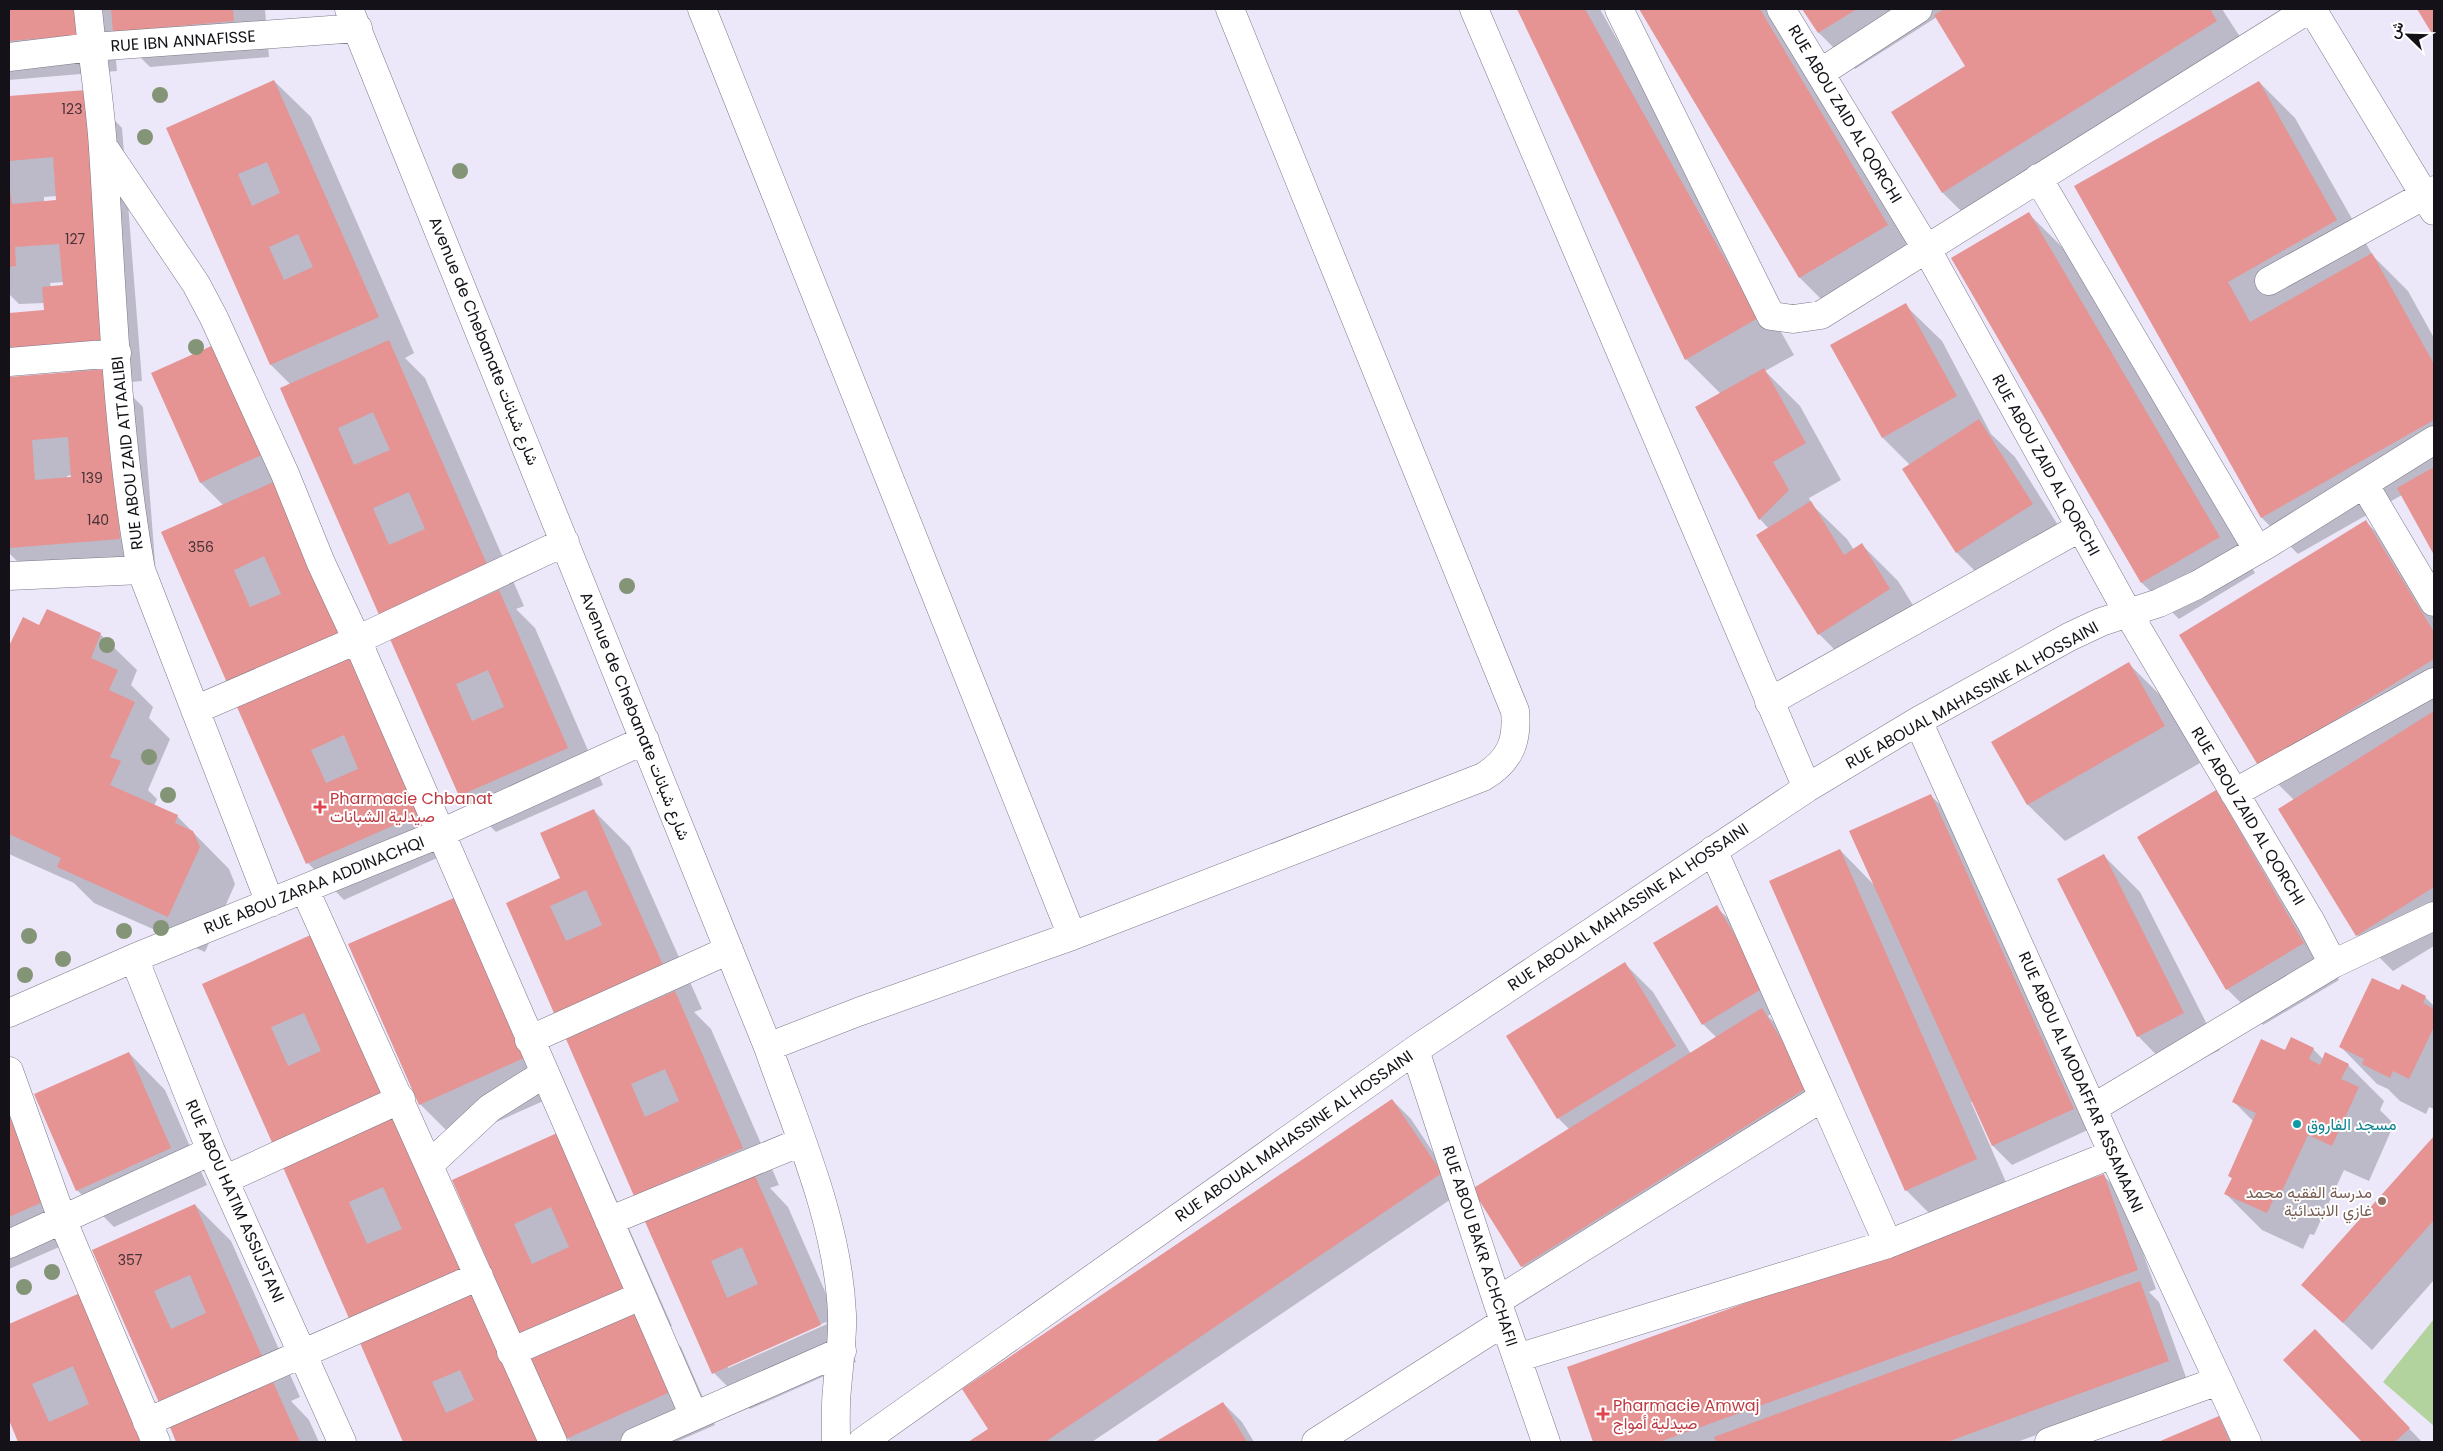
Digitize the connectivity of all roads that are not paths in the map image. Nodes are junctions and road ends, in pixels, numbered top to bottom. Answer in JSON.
{"nodes":[{"id":1,"x":88,"y":9,"type":"edge"},
{"id":2,"x":702,"y":9,"type":"edge"},
{"id":3,"x":1230,"y":9,"type":"edge"},
{"id":4,"x":1474,"y":9,"type":"edge"},
{"id":5,"x":1618,"y":9,"type":"edge"},
{"id":6,"x":1781,"y":9,"type":"edge"},
{"id":7,"x":1918,"y":9,"type":"edge"},
{"id":8,"x":2311,"y":9,"type":"edge"},
{"id":9,"x":353,"y":19,"type":"edge"},
{"id":10,"x":92,"y":47,"type":"junction"},
{"id":11,"x":9,"y":57,"type":"edge"},
{"id":12,"x":1820,"y":73,"type":"junction"},
{"id":13,"x":103,"y":146,"type":"junction"},
{"id":14,"x":2038,"y":178,"type":"junction"},
{"id":15,"x":2431,"y":199,"type":"edge"},
{"id":16,"x":1926,"y":248,"type":"junction"},
{"id":17,"x":2269,"y":281,"type":"dead end"},
{"id":18,"x":117,"y":353,"type":"junction"},
{"id":19,"x":9,"y":362,"type":"edge"},
{"id":20,"x":2434,"y":440,"type":"edge"},
{"id":21,"x":2364,"y":484,"type":"junction"},
{"id":22,"x":2080,"y":527,"type":"junction"},
{"id":23,"x":565,"y":542,"type":"junction"},
{"id":24,"x":2257,"y":549,"type":"junction"},
{"id":25,"x":141,"y":570,"type":"junction"},
{"id":26,"x":9,"y":576,"type":"edge"},
{"id":27,"x":2434,"y":602,"type":"edge"},
{"id":28,"x":2128,"y":614,"type":"junction"},
{"id":29,"x":357,"y":640,"type":"junction"},
{"id":30,"x":2434,"y":682,"type":"edge"},
{"id":31,"x":1769,"y":702,"type":"junction"},
{"id":32,"x":196,"y":710,"type":"junction"},
{"id":33,"x":1918,"y":721,"type":"junction"},
{"id":34,"x":645,"y":740,"type":"junction"},
{"id":35,"x":1807,"y":788,"type":"junction"},
{"id":36,"x":2234,"y":793,"type":"junction"},
{"id":37,"x":439,"y":834,"type":"junction"},
{"id":38,"x":1713,"y":850,"type":"junction"},
{"id":39,"x":305,"y":890,"type":"junction"},
{"id":40,"x":270,"y":903,"type":"junction"},
{"id":41,"x":2434,"y":916,"type":"edge"},
{"id":42,"x":1072,"y":936,"type":"junction"},
{"id":43,"x":729,"y":950,"type":"junction"},
{"id":44,"x":134,"y":958,"type":"junction"},
{"id":45,"x":2333,"y":964,"type":"junction"},
{"id":46,"x":9,"y":1013,"type":"edge"},
{"id":47,"x":529,"y":1040,"type":"junction"},
{"id":48,"x":768,"y":1047,"type":"junction"},
{"id":49,"x":1415,"y":1050,"type":"junction"},
{"id":50,"x":9,"y":1070,"type":"edge"},
{"id":51,"x":544,"y":1074,"type":"junction"},
{"id":52,"x":1823,"y":1096,"type":"junction"},
{"id":53,"x":401,"y":1099,"type":"junction"},
{"id":54,"x":2093,"y":1108,"type":"junction"},
{"id":55,"x":801,"y":1142,"type":"junction"},
{"id":56,"x":211,"y":1151,"type":"junction"},
{"id":57,"x":2113,"y":1154,"type":"junction"},
{"id":58,"x":429,"y":1165,"type":"junction"},
{"id":59,"x":224,"y":1180,"type":"junction"},
{"id":60,"x":62,"y":1218,"type":"junction"},
{"id":61,"x":608,"y":1221,"type":"junction"},
{"id":62,"x":9,"y":1244,"type":"edge"},
{"id":63,"x":1888,"y":1244,"type":"junction"},
{"id":64,"x":479,"y":1276,"type":"junction"},
{"id":65,"x":641,"y":1296,"type":"junction"},
{"id":66,"x":1501,"y":1312,"type":"junction"},
{"id":67,"x":842,"y":1351,"type":"junction"},
{"id":68,"x":511,"y":1352,"type":"junction"},
{"id":69,"x":302,"y":1354,"type":"junction"},
{"id":70,"x":1517,"y":1358,"type":"junction"},
{"id":71,"x":2218,"y":1381,"type":"junction"},
{"id":72,"x":694,"y":1416,"type":"junction"},
{"id":73,"x":151,"y":1432,"type":"edge"},
{"id":74,"x":342,"y":1442,"type":"edge"},
{"id":75,"x":552,"y":1442,"type":"edge"},
{"id":76,"x":635,"y":1442,"type":"edge"},
{"id":77,"x":836,"y":1442,"type":"edge"},
{"id":78,"x":862,"y":1442,"type":"edge"},
{"id":79,"x":1316,"y":1442,"type":"edge"},
{"id":80,"x":1546,"y":1442,"type":"edge"},
{"id":81,"x":2049,"y":1442,"type":"edge"},
{"id":82,"x":2247,"y":1442,"type":"edge"}],
"edges":[{"from":1,"to":10,"type":"street","name":"RUE ABOU ZAID ATTAALIBI"},
{"from":2,"to":42,"type":"street"},
{"from":3,"to":42,"type":"street"},
{"from":4,"to":31,"type":"street"},
{"from":5,"to":16,"type":"street"},
{"from":6,"to":12,"type":"street","name":"RUE ABOU ZAID AL QORCHI"},
{"from":7,"to":12,"type":"street"},
{"from":8,"to":14,"type":"street"},
{"from":8,"to":15,"type":"street"},
{"from":9,"to":10,"type":"street","name":"RUE IBN ANNAFISSE"},
{"from":9,"to":23,"type":"street","name":"Avenue de Chebanate شارع شبانات"},
{"from":10,"to":11,"type":"street","name":"RUE IBN ANNAFISSE"},
{"from":10,"to":13,"type":"street","name":"RUE ABOU ZAID ATTAALIBI"},
{"from":12,"to":16,"type":"street","name":"RUE ABOU ZAID AL QORCHI"},
{"from":13,"to":18,"type":"street","name":"RUE ABOU ZAID ATTAALIBI"},
{"from":13,"to":29,"type":"street"},
{"from":14,"to":16,"type":"street"},
{"from":14,"to":24,"type":"street"},
{"from":15,"to":17,"type":"street"},
{"from":16,"to":22,"type":"street","name":"RUE ABOU ZAID AL QORCHI"},
{"from":18,"to":19,"type":"street"},
{"from":18,"to":25,"type":"street","name":"RUE ABOU ZAID ATTAALIBI"},
{"from":20,"to":21,"type":"street","name":"RUE ABOUAL MAHASSINE AL HOSSAINI"},
{"from":21,"to":24,"type":"street","name":"RUE ABOUAL MAHASSINE AL HOSSAINI"},
{"from":21,"to":27,"type":"street"},
{"from":22,"to":28,"type":"street","name":"RUE ABOU ZAID AL QORCHI"},
{"from":22,"to":31,"type":"street"},
{"from":23,"to":29,"type":"street"},
{"from":23,"to":34,"type":"street","name":"Avenue de Chebanate شارع شبانات"},
{"from":24,"to":28,"type":"street","name":"RUE ABOUAL MAHASSINE AL HOSSAINI"},
{"from":25,"to":26,"type":"street"},
{"from":25,"to":32,"type":"street","name":"RUE ABOU ZAID ATTAALIBI"},
{"from":28,"to":33,"type":"street","name":"RUE ABOUAL MAHASSINE AL HOSSAINI"},
{"from":28,"to":36,"type":"street","name":"RUE ABOU ZAID AL QORCHI"},
{"from":29,"to":32,"type":"street"},
{"from":29,"to":37,"type":"street"},
{"from":30,"to":36,"type":"street"},
{"from":31,"to":35,"type":"street"},
{"from":32,"to":40,"type":"street","name":"RUE ABOU ZAID ATTAALIBI"},
{"from":33,"to":35,"type":"street","name":"RUE ABOUAL MAHASSINE AL HOSSAINI"},
{"from":33,"to":54,"type":"street","name":"RUE ABOU AL MODAFFAR ASSAMAANI"},
{"from":34,"to":37,"type":"street","name":"RUE ABOU ZARAA ADDINACHQI"},
{"from":34,"to":43,"type":"street","name":"Avenue de Chebanate شارع شبانات"},
{"from":35,"to":38,"type":"street","name":"RUE ABOUAL MAHASSINE AL HOSSAINI"},
{"from":36,"to":45,"type":"street","name":"RUE ABOU ZAID AL QORCHI"},
{"from":37,"to":39,"type":"street","name":"RUE ABOU ZARAA ADDINACHQI"},
{"from":37,"to":47,"type":"street"},
{"from":38,"to":49,"type":"street","name":"RUE ABOUAL MAHASSINE AL HOSSAINI"},
{"from":38,"to":52,"type":"street"},
{"from":39,"to":40,"type":"street","name":"RUE ABOU ZARAA ADDINACHQI"},
{"from":39,"to":53,"type":"street"},
{"from":40,"to":44,"type":"street","name":"RUE ABOU ZARAA ADDINACHQI"},
{"from":41,"to":45,"type":"street"},
{"from":42,"to":48,"type":"street"},
{"from":43,"to":47,"type":"street"},
{"from":43,"to":48,"type":"street","name":"Avenue de Chebanate شارع شبانات"},
{"from":44,"to":46,"type":"street","name":"RUE ABOU ZARAA ADDINACHQI"},
{"from":44,"to":56,"type":"street","name":"RUE ABOU HATIM ASSIJSTANI"},
{"from":45,"to":54,"type":"street"},
{"from":47,"to":51,"type":"street"},
{"from":48,"to":55,"type":"street","name":"Avenue de Chebanate شارع شبانات"},
{"from":49,"to":66,"type":"street","name":"RUE ABOU BAKR ACHCHAFII"},
{"from":49,"to":78,"type":"street","name":"RUE ABOUAL MAHASSINE AL HOSSAINI"},
{"from":50,"to":60,"type":"street"},
{"from":51,"to":58,"type":"street"},
{"from":51,"to":61,"type":"street"},
{"from":52,"to":63,"type":"street"},
{"from":52,"to":66,"type":"street"},
{"from":53,"to":58,"type":"street"},
{"from":53,"to":59,"type":"street"},
{"from":54,"to":57,"type":"street","name":"RUE ABOU AL MODAFFAR ASSAMAANI"},
{"from":55,"to":61,"type":"street"},
{"from":55,"to":67,"type":"street","name":"Avenue de Chebanate شارع شبانات"},
{"from":56,"to":59,"type":"street","name":"RUE ABOU HATIM ASSIJSTANI"},
{"from":56,"to":60,"type":"street"},
{"from":57,"to":63,"type":"street"},
{"from":57,"to":71,"type":"street","name":"RUE ABOU AL MODAFFAR ASSAMAANI"},
{"from":58,"to":64,"type":"street"},
{"from":59,"to":69,"type":"street","name":"RUE ABOU HATIM ASSIJSTANI"},
{"from":60,"to":62,"type":"street"},
{"from":60,"to":73,"type":"street"},
{"from":61,"to":65,"type":"street"},
{"from":63,"to":70,"type":"street"},
{"from":64,"to":68,"type":"street"},
{"from":64,"to":69,"type":"street"},
{"from":65,"to":68,"type":"street"},
{"from":65,"to":72,"type":"street"},
{"from":66,"to":70,"type":"street","name":"RUE ABOU BAKR ACHCHAFII"},
{"from":66,"to":79,"type":"street"},
{"from":67,"to":72,"type":"street"},
{"from":67,"to":77,"type":"street","name":"Avenue de Chebanate شارع شبانات"},
{"from":68,"to":75,"type":"street"},
{"from":69,"to":73,"type":"street"},
{"from":69,"to":74,"type":"street","name":"RUE ABOU HATIM ASSIJSTANI"},
{"from":70,"to":80,"type":"street","name":"RUE ABOU BAKR ACHCHAFII"},
{"from":71,"to":81,"type":"street"},
{"from":71,"to":82,"type":"street","name":"RUE ABOU AL MODAFFAR ASSAMAANI"},
{"from":72,"to":76,"type":"street"}]}
